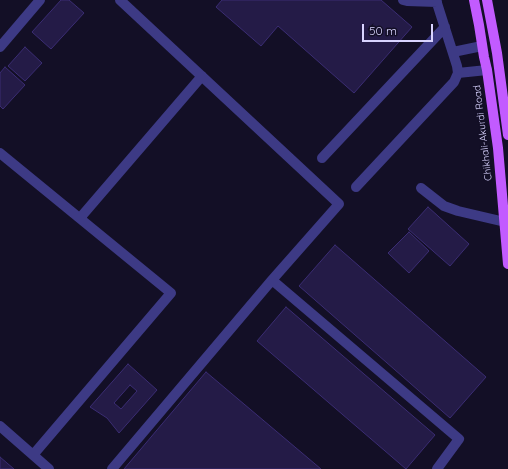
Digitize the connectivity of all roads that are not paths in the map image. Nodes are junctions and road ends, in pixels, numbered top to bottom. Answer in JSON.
{"nodes":[{"id":1,"x":120,"y":0,"type":"edge"},
{"id":2,"x":403,"y":0,"type":"edge"},
{"id":3,"x":474,"y":0,"type":"edge"},
{"id":4,"x":487,"y":0,"type":"edge"},
{"id":5,"x":436,"y":1,"type":"edge"},
{"id":6,"x":35,"y":2,"type":"edge"},
{"id":7,"x":445,"y":28,"type":"junction"},
{"id":8,"x":482,"y":46,"type":"junction"},
{"id":9,"x":0,"y":47,"type":"edge"},
{"id":10,"x":453,"y":52,"type":"junction"},
{"id":11,"x":497,"y":54,"type":"junction"},
{"id":12,"x":484,"y":57,"type":"junction"},
{"id":13,"x":487,"y":70,"type":"junction"},
{"id":14,"x":458,"y":73,"type":"junction"},
{"id":15,"x":202,"y":76,"type":"junction"},
{"id":16,"x":508,"y":135,"type":"edge"},
{"id":17,"x":0,"y":153,"type":"edge"},
{"id":18,"x":322,"y":158,"type":"dead end"},
{"id":19,"x":356,"y":187,"type":"dead end"},
{"id":20,"x":421,"y":188,"type":"dead end"},
{"id":21,"x":80,"y":218,"type":"junction"},
{"id":22,"x":504,"y":222,"type":"junction"},
{"id":23,"x":508,"y":264,"type":"edge"},
{"id":24,"x":272,"y":280,"type":"junction"},
{"id":25,"x":0,"y":426,"type":"edge"},
{"id":26,"x":33,"y":455,"type":"junction"},
{"id":27,"x":49,"y":469,"type":"edge"},
{"id":28,"x":112,"y":469,"type":"edge"},
{"id":29,"x":437,"y":469,"type":"edge"}],
"edges":[{"from":1,"to":15,"type":"lane"},
{"from":2,"to":5,"type":"lane"},
{"from":3,"to":8,"type":"main road","name":"Chikhali-Akurdi Road"},
{"from":4,"to":11,"type":"main road"},
{"from":5,"to":7,"type":"lane"},
{"from":6,"to":9,"type":"lane"},
{"from":7,"to":10,"type":"lane"},
{"from":7,"to":18,"type":"lane"},
{"from":8,"to":10,"type":"lane"},
{"from":8,"to":12,"type":"main road","name":"Chikhali-Akurdi Road"},
{"from":10,"to":14,"type":"lane"},
{"from":11,"to":12,"type":"main road"},
{"from":11,"to":16,"type":"main road"},
{"from":12,"to":13,"type":"main road","name":"Chikhali-Akurdi Road"},
{"from":13,"to":14,"type":"lane"},
{"from":13,"to":22,"type":"main road","name":"Chikhali-Akurdi Road"},
{"from":14,"to":19,"type":"lane"},
{"from":15,"to":21,"type":"lane"},
{"from":15,"to":24,"type":"lane"},
{"from":17,"to":21,"type":"lane"},
{"from":20,"to":22,"type":"lane"},
{"from":21,"to":26,"type":"lane"},
{"from":22,"to":23,"type":"main road","name":"Chikhali-Akurdi Road"},
{"from":24,"to":28,"type":"lane"},
{"from":24,"to":29,"type":"lane"},
{"from":25,"to":26,"type":"lane"},
{"from":26,"to":27,"type":"lane"}]}
